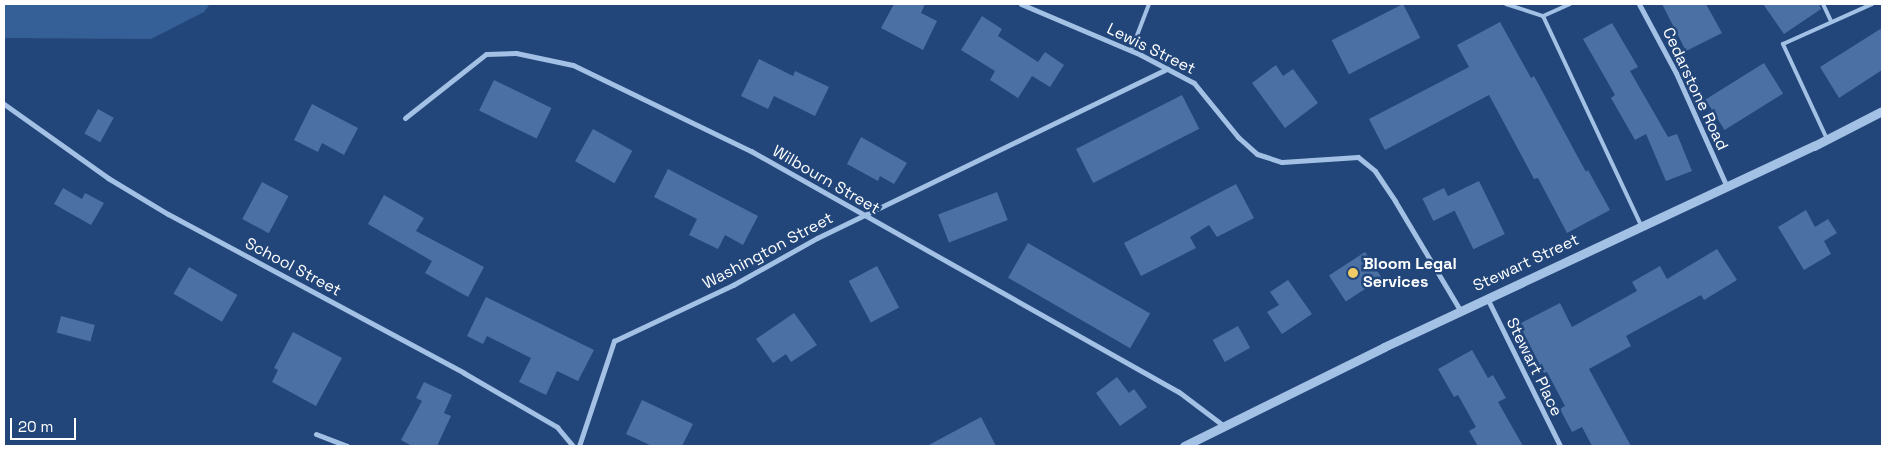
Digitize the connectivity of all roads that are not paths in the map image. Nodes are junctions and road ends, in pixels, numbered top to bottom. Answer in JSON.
{"nodes":[{"id":1,"x":1021,"y":4,"type":"edge"},
{"id":2,"x":1149,"y":4,"type":"edge"},
{"id":3,"x":1506,"y":4,"type":"edge"},
{"id":4,"x":1570,"y":4,"type":"edge"},
{"id":5,"x":1639,"y":4,"type":"edge"},
{"id":6,"x":1823,"y":4,"type":"edge"},
{"id":7,"x":1872,"y":4,"type":"edge"},
{"id":8,"x":1543,"y":16,"type":"junction"},
{"id":9,"x":1831,"y":21,"type":"junction"},
{"id":10,"x":1131,"y":51,"type":"junction"},
{"id":11,"x":1167,"y":68,"type":"junction"},
{"id":12,"x":4,"y":104,"type":"edge"},
{"id":13,"x":1882,"y":111,"type":"edge"},
{"id":14,"x":405,"y":118,"type":"dead end"},
{"id":15,"x":1827,"y":139,"type":"junction"},
{"id":16,"x":1726,"y":185,"type":"junction"},
{"id":17,"x":864,"y":216,"type":"junction"},
{"id":18,"x":1641,"y":225,"type":"junction"},
{"id":19,"x":1487,"y":298,"type":"junction"},
{"id":20,"x":1460,"y":310,"type":"junction"},
{"id":21,"x":1224,"y":426,"type":"junction"},
{"id":22,"x":316,"y":434,"type":"dead end"},
{"id":23,"x":347,"y":446,"type":"edge"},
{"id":24,"x":573,"y":446,"type":"edge"},
{"id":25,"x":580,"y":446,"type":"edge"},
{"id":26,"x":1184,"y":446,"type":"edge"},
{"id":27,"x":1560,"y":446,"type":"edge"}],
"edges":[{"from":1,"to":10,"type":"street","name":"Lewis Street"},
{"from":2,"to":10,"type":"lane"},
{"from":3,"to":8,"type":"lane"},
{"from":4,"to":8,"type":"lane"},
{"from":5,"to":16,"type":"street","name":"Cedarstone Road"},
{"from":6,"to":9,"type":"lane"},
{"from":7,"to":9,"type":"lane"},
{"from":8,"to":18,"type":"lane"},
{"from":9,"to":15,"type":"lane"},
{"from":10,"to":11,"type":"street","name":"Lewis Street"},
{"from":11,"to":17,"type":"street","name":"Washington Street"},
{"from":11,"to":20,"type":"street","name":"Lewis Street"},
{"from":12,"to":24,"type":"street","name":"School Street"},
{"from":13,"to":15,"type":"street","name":"Stewart Street"},
{"from":14,"to":17,"type":"street","name":"Wilbourn Street"},
{"from":15,"to":16,"type":"street","name":"Stewart Street"},
{"from":16,"to":18,"type":"street","name":"Stewart Street"},
{"from":17,"to":21,"type":"street","name":"Wilbourn Street"},
{"from":17,"to":25,"type":"street","name":"Washington Street"},
{"from":18,"to":19,"type":"street","name":"Stewart Street"},
{"from":19,"to":20,"type":"street","name":"Stewart Street"},
{"from":19,"to":27,"type":"street","name":"Stewart Place"},
{"from":20,"to":21,"type":"street","name":"Stewart Street"},
{"from":21,"to":26,"type":"street","name":"Stewart Street"},
{"from":22,"to":23,"type":"street"}]}
